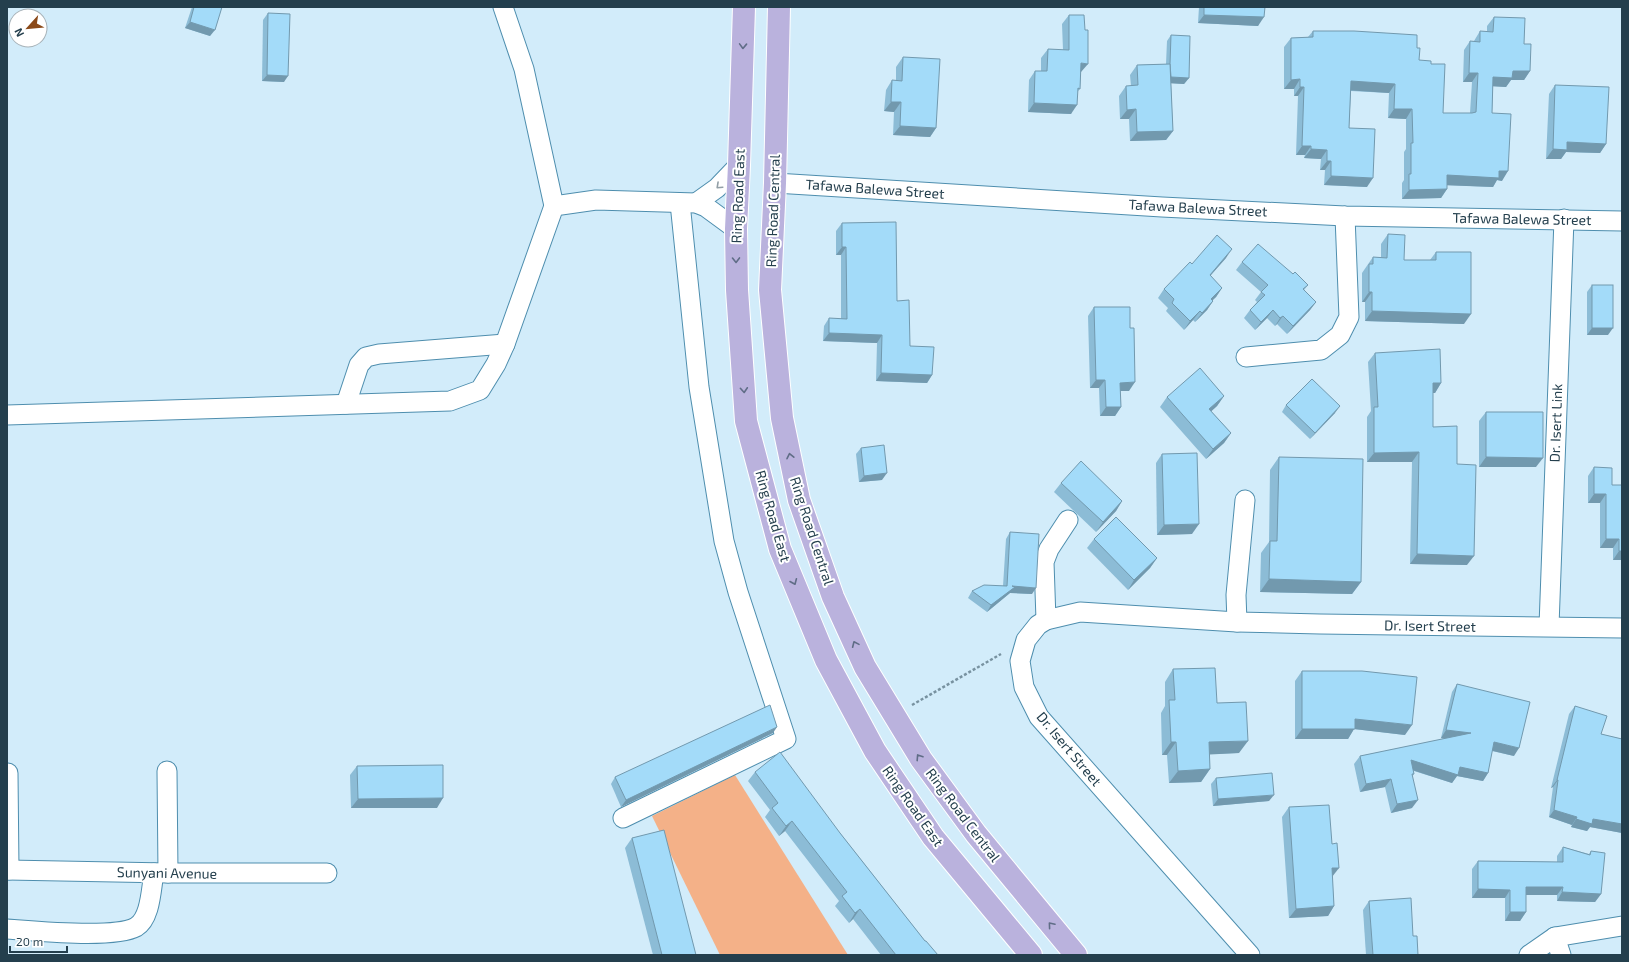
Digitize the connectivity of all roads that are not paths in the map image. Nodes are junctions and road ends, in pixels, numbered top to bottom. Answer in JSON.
{"nodes":[{"id":1,"x":503,"y":7,"type":"edge"},
{"id":2,"x":744,"y":12,"type":"edge"},
{"id":3,"x":779,"y":12,"type":"edge"},
{"id":4,"x":739,"y":165,"type":"junction"},
{"id":5,"x":775,"y":183,"type":"junction"},
{"id":6,"x":688,"y":203,"type":"junction"},
{"id":7,"x":554,"y":206,"type":"junction"},
{"id":8,"x":1345,"y":216,"type":"junction"},
{"id":9,"x":1564,"y":219,"type":"junction"},
{"id":10,"x":1622,"y":221,"type":"edge"},
{"id":11,"x":736,"y":229,"type":"junction"},
{"id":12,"x":505,"y":344,"type":"junction"},
{"id":13,"x":1246,"y":357,"type":"dead end"},
{"id":14,"x":346,"y":404,"type":"junction"},
{"id":15,"x":7,"y":415,"type":"edge"},
{"id":16,"x":1246,"y":500,"type":"dead end"},
{"id":17,"x":1068,"y":520,"type":"dead end"},
{"id":18,"x":1046,"y":620,"type":"junction"},
{"id":19,"x":1237,"y":622,"type":"junction"},
{"id":20,"x":1548,"y":626,"type":"junction"},
{"id":21,"x":1622,"y":628,"type":"edge"},
{"id":22,"x":167,"y":771,"type":"dead end"},
{"id":23,"x":8,"y":774,"type":"dead end"},
{"id":24,"x":623,"y":818,"type":"dead end"},
{"id":25,"x":8,"y":870,"type":"edge"},
{"id":26,"x":161,"y":873,"type":"junction"},
{"id":27,"x":327,"y":873,"type":"dead end"},
{"id":28,"x":1622,"y":926,"type":"edge"},
{"id":29,"x":7,"y":929,"type":"edge"},
{"id":30,"x":1556,"y":937,"type":"junction"},
{"id":31,"x":1031,"y":955,"type":"edge"},
{"id":32,"x":1076,"y":955,"type":"edge"},
{"id":33,"x":1250,"y":955,"type":"edge"},
{"id":34,"x":1529,"y":955,"type":"edge"},
{"id":35,"x":1561,"y":955,"type":"edge"}],
"edges":[{"from":1,"to":7,"type":"street"},
{"from":2,"to":3,"type":"main road"},
{"from":2,"to":4,"type":"main road","name":"Ring Road East","one_way":true},
{"from":3,"to":5,"type":"main road","name":"Ring Road Central"},
{"from":4,"to":6,"type":"street","one_way":true},
{"from":4,"to":11,"type":"main road","name":"Ring Road East"},
{"from":5,"to":8,"type":"street","name":"Tafawa Balewa Street"},
{"from":32,"to":5,"type":"main road","name":"Ring Road Central","one_way":true},
{"from":6,"to":7,"type":"street"},
{"from":6,"to":11,"type":"street"},
{"from":6,"to":24,"type":"street"},
{"from":7,"to":12,"type":"street"},
{"from":8,"to":9,"type":"street","name":"Tafawa Balewa Street"},
{"from":8,"to":13,"type":"street"},
{"from":9,"to":10,"type":"street","name":"Tafawa Balewa Street"},
{"from":9,"to":20,"type":"street","name":"Dr. Isert Link"},
{"from":11,"to":31,"type":"main road","name":"Ring Road East","one_way":true},
{"from":12,"to":14,"type":"street"},
{"from":12,"to":14,"type":"street"},
{"from":14,"to":15,"type":"street"},
{"from":16,"to":19,"type":"street"},
{"from":17,"to":18,"type":"street"},
{"from":18,"to":19,"type":"street","name":"Dr. Isert Street"},
{"from":18,"to":33,"type":"street","name":"Dr. Isert Street"},
{"from":19,"to":20,"type":"street","name":"Dr. Isert Street"},
{"from":20,"to":21,"type":"street","name":"Dr. Isert Street"},
{"from":22,"to":26,"type":"street"},
{"from":23,"to":25,"type":"street"},
{"from":25,"to":26,"type":"street","name":"Sunyani Avenue"},
{"from":26,"to":27,"type":"street","name":"Sunyani Avenue"},
{"from":26,"to":29,"type":"street"},
{"from":28,"to":30,"type":"street"},
{"from":30,"to":34,"type":"street"},
{"from":30,"to":35,"type":"street"}]}
